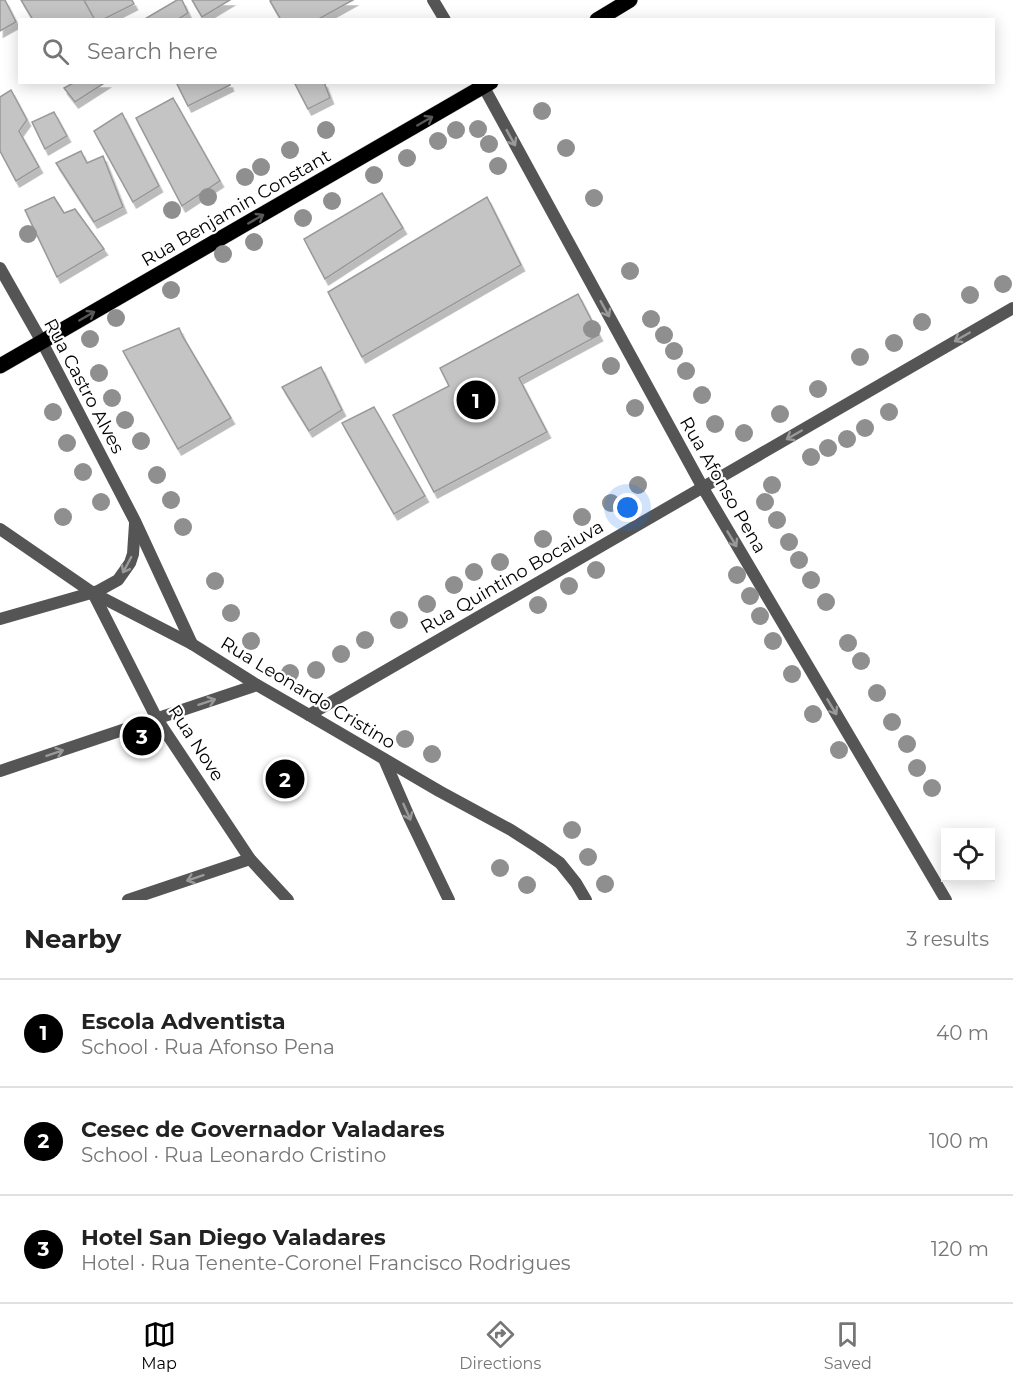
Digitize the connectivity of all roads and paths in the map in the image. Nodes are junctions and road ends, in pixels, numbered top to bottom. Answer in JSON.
{"nodes":[{"id":1,"x":434,"y":0,"type":"edge"},
{"id":2,"x":630,"y":0,"type":"edge"},
{"id":3,"x":444,"y":18,"type":"edge"},
{"id":4,"x":600,"y":18,"type":"edge"},
{"id":5,"x":485,"y":84,"type":"edge"},
{"id":6,"x":0,"y":268,"type":"edge"},
{"id":7,"x":1013,"y":308,"type":"edge"},
{"id":8,"x":42,"y":342,"type":"junction"},
{"id":9,"x":0,"y":366,"type":"edge"},
{"id":10,"x":703,"y":488,"type":"junction"},
{"id":11,"x":135,"y":521,"type":"junction"},
{"id":12,"x":0,"y":529,"type":"edge"},
{"id":13,"x":93,"y":592,"type":"junction"},
{"id":14,"x":0,"y":619,"type":"edge"},
{"id":15,"x":192,"y":644,"type":"junction"},
{"id":16,"x":257,"y":685,"type":"junction"},
{"id":17,"x":309,"y":715,"type":"junction"},
{"id":18,"x":157,"y":719,"type":"junction"},
{"id":19,"x":384,"y":759,"type":"junction"},
{"id":20,"x":0,"y":771,"type":"edge"},
{"id":21,"x":250,"y":859,"type":"junction"},
{"id":22,"x":128,"y":900,"type":"edge"},
{"id":23,"x":288,"y":900,"type":"edge"},
{"id":24,"x":449,"y":900,"type":"edge"},
{"id":25,"x":586,"y":900,"type":"edge"},
{"id":26,"x":946,"y":900,"type":"edge"}],
"edges":[{"from":1,"to":3,"type":"street"},
{"from":2,"to":4,"type":"main road"},
{"from":8,"to":5,"type":"main road","name":"Rua Benjamin Constant","one_way":true},
{"from":5,"to":10,"type":"street","name":"Rua Afonso Pena","one_way":true},
{"from":6,"to":8,"type":"street","name":"Rua Castro Alves"},
{"from":7,"to":10,"type":"street","name":"Rua Quintino Bocaiuva","one_way":true},
{"from":8,"to":9,"type":"main road","name":"Rua Benjamin Constant"},
{"from":8,"to":11,"type":"street","name":"Rua Castro Alves"},
{"from":10,"to":17,"type":"street","name":"Rua Quintino Bocaiuva"},
{"from":10,"to":26,"type":"street","name":"Rua Afonso Pena","one_way":true},
{"from":11,"to":13,"type":"street","one_way":true},
{"from":11,"to":15,"type":"street","name":"Rua Castro Alves"},
{"from":12,"to":13,"type":"street","name":"Rua Leonardo Cristino"},
{"from":13,"to":14,"type":"street"},
{"from":13,"to":15,"type":"street","name":"Rua Leonardo Cristino"},
{"from":13,"to":18,"type":"street","name":"Rua Nove"},
{"from":15,"to":16,"type":"street","name":"Rua Leonardo Cristino"},
{"from":16,"to":17,"type":"street","name":"Rua Leonardo Cristino"},
{"from":18,"to":16,"type":"street","one_way":true},
{"from":17,"to":19,"type":"street","name":"Rua Leonardo Cristino"},
{"from":20,"to":18,"type":"street","one_way":true},
{"from":18,"to":21,"type":"street","name":"Rua Nove"},
{"from":19,"to":24,"type":"street","one_way":true},
{"from":19,"to":25,"type":"street","name":"Rua Leonardo Cristino"},
{"from":21,"to":22,"type":"street","one_way":true},
{"from":21,"to":23,"type":"street","name":"Rua Nove"}]}
